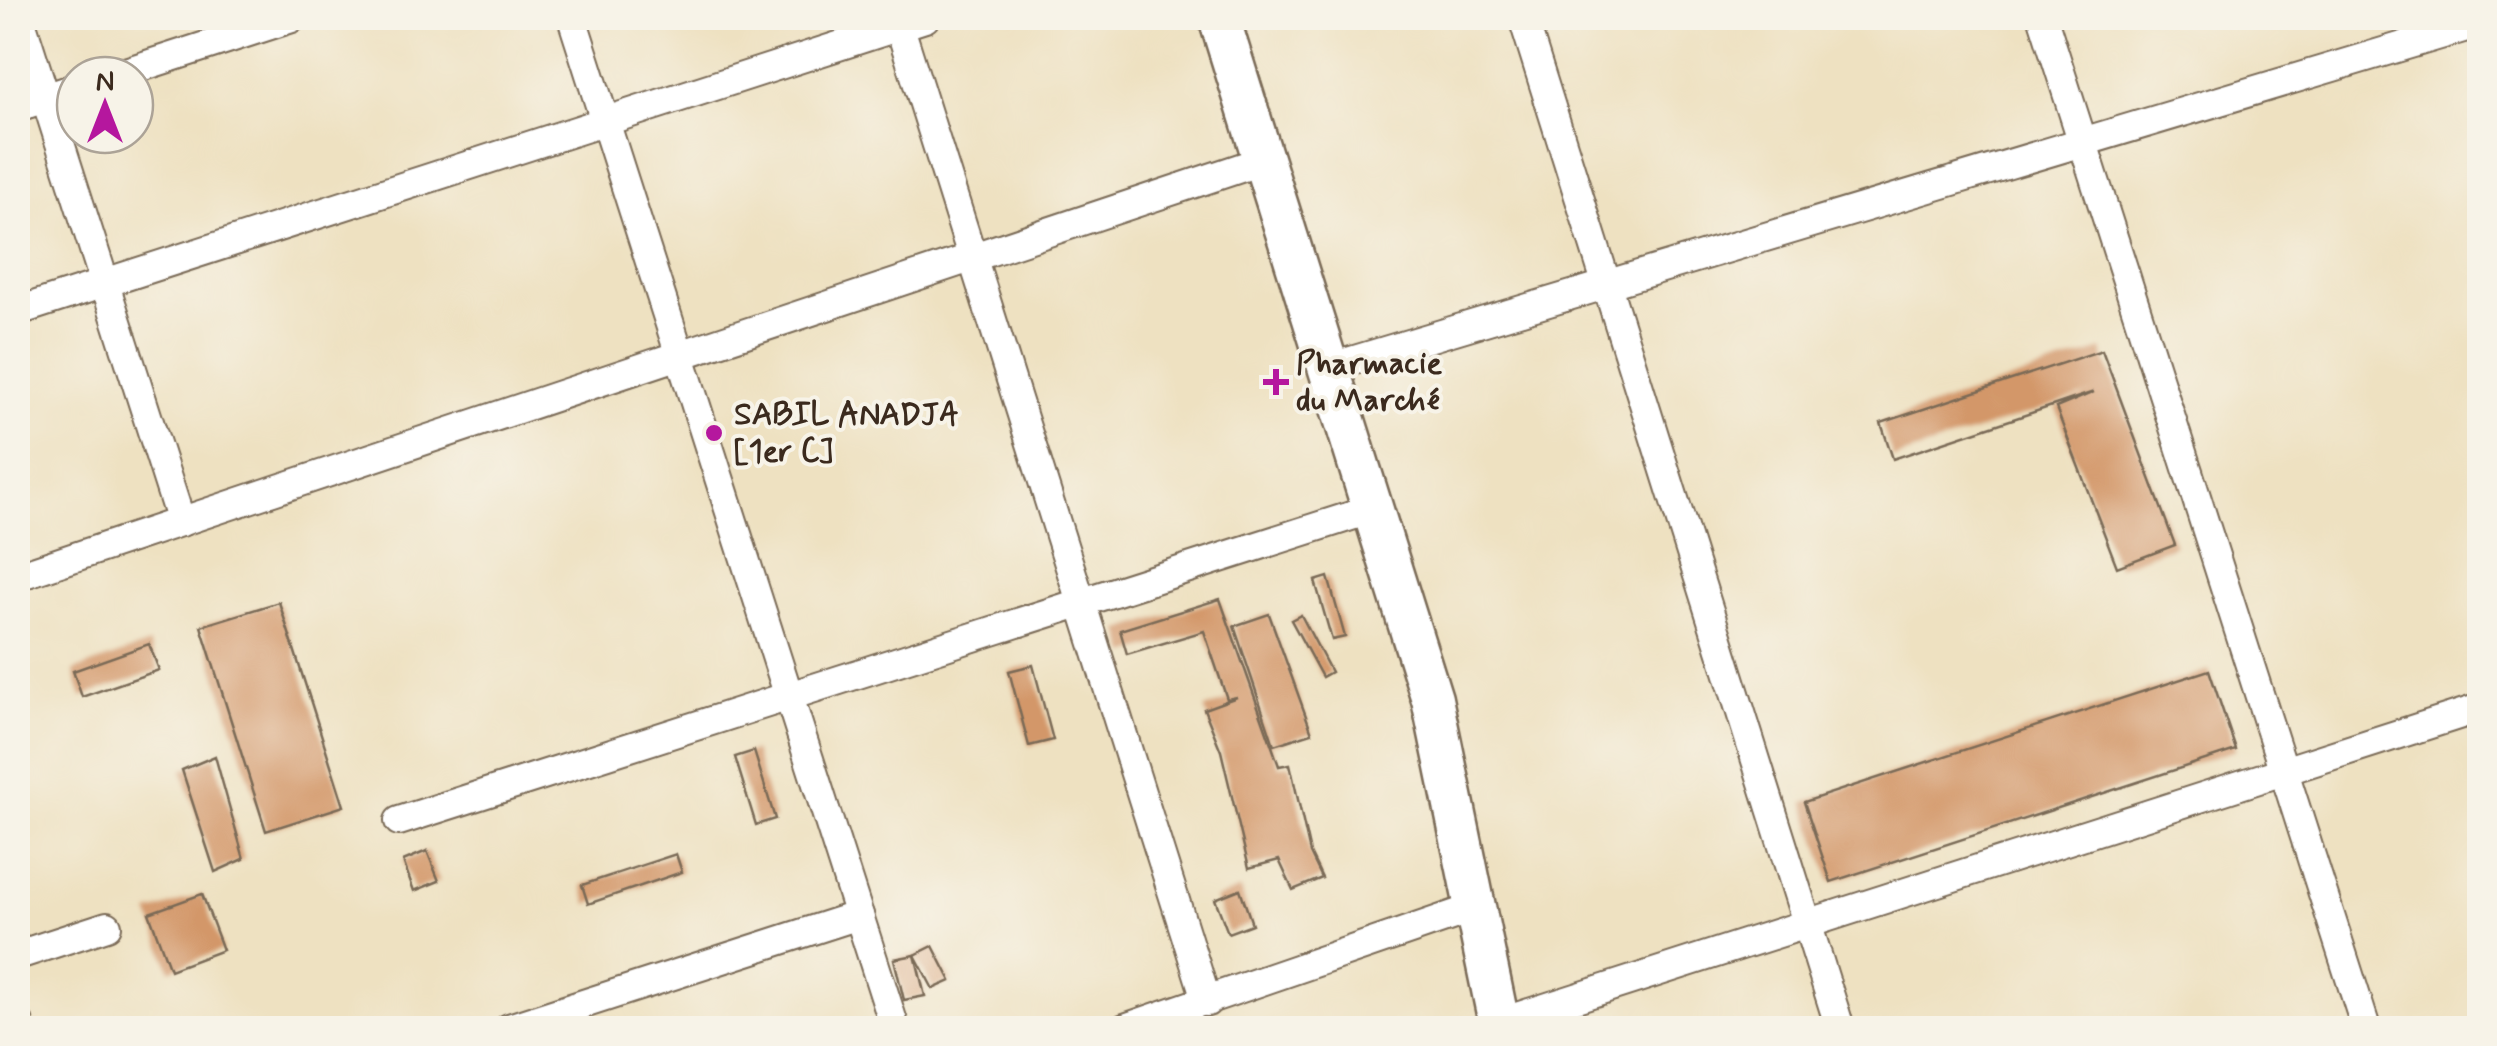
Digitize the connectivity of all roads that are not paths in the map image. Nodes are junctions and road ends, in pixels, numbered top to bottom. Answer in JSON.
{"nodes":[{"id":1,"x":20,"y":18,"type":"edge"},
{"id":2,"x":292,"y":18,"type":"edge"},
{"id":3,"x":572,"y":18,"type":"edge"},
{"id":4,"x":1219,"y":18,"type":"edge"},
{"id":5,"x":1523,"y":18,"type":"edge"},
{"id":6,"x":2043,"y":18,"type":"edge"},
{"id":7,"x":907,"y":20,"type":"edge"},
{"id":8,"x":2479,"y":21,"type":"edge"},
{"id":9,"x":155,"y":62,"type":"edge"},
{"id":10,"x":55,"y":95,"type":"edge"},
{"id":11,"x":46,"y":98,"type":"junction"},
{"id":12,"x":18,"y":107,"type":"edge"},
{"id":13,"x":605,"y":121,"type":"junction"},
{"id":14,"x":2083,"y":142,"type":"junction"},
{"id":15,"x":1264,"y":160,"type":"junction"},
{"id":16,"x":972,"y":258,"type":"junction"},
{"id":17,"x":105,"y":282,"type":"junction"},
{"id":18,"x":1607,"y":284,"type":"junction"},
{"id":19,"x":18,"y":311,"type":"edge"},
{"id":20,"x":680,"y":355,"type":"junction"},
{"id":21,"x":1328,"y":368,"type":"junction"},
{"id":22,"x":1373,"y":510,"type":"junction"},
{"id":23,"x":182,"y":522,"type":"junction"},
{"id":24,"x":18,"y":576,"type":"edge"},
{"id":25,"x":1081,"y":603,"type":"junction"},
{"id":26,"x":789,"y":696,"type":"junction"},
{"id":27,"x":2480,"y":708,"type":"edge"},
{"id":28,"x":2283,"y":771,"type":"junction"},
{"id":29,"x":399,"y":820,"type":"dead end"},
{"id":30,"x":1474,"y":908,"type":"junction"},
{"id":31,"x":859,"y":915,"type":"junction"},
{"id":32,"x":1807,"y":924,"type":"junction"},
{"id":33,"x":106,"y":926,"type":"dead end"},
{"id":34,"x":18,"y":955,"type":"edge"},
{"id":35,"x":1207,"y":1002,"type":"junction"},
{"id":36,"x":18,"y":1020,"type":"edge"},
{"id":37,"x":1499,"y":1026,"type":"edge"},
{"id":38,"x":20,"y":1028,"type":"edge"},
{"id":39,"x":510,"y":1028,"type":"edge"},
{"id":40,"x":895,"y":1028,"type":"edge"},
{"id":41,"x":1125,"y":1028,"type":"edge"},
{"id":42,"x":1840,"y":1028,"type":"edge"},
{"id":43,"x":2366,"y":1028,"type":"edge"}],
"edges":[{"from":1,"to":11,"type":"street"},
{"from":2,"to":9,"type":"street"},
{"from":3,"to":13,"type":"street"},
{"from":4,"to":15,"type":"main road"},
{"from":5,"to":18,"type":"street"},
{"from":6,"to":14,"type":"street"},
{"from":7,"to":13,"type":"street"},
{"from":7,"to":16,"type":"street"},
{"from":8,"to":14,"type":"street"},
{"from":10,"to":11,"type":"street"},
{"from":11,"to":12,"type":"street"},
{"from":11,"to":17,"type":"street"},
{"from":13,"to":17,"type":"street"},
{"from":13,"to":20,"type":"street"},
{"from":14,"to":18,"type":"street"},
{"from":14,"to":28,"type":"street"},
{"from":15,"to":16,"type":"street"},
{"from":15,"to":21,"type":"main road"},
{"from":16,"to":20,"type":"street"},
{"from":16,"to":25,"type":"street"},
{"from":17,"to":19,"type":"street"},
{"from":17,"to":23,"type":"street"},
{"from":18,"to":21,"type":"street"},
{"from":18,"to":32,"type":"street"},
{"from":20,"to":23,"type":"street"},
{"from":20,"to":26,"type":"street"},
{"from":21,"to":22,"type":"main road"},
{"from":22,"to":25,"type":"street"},
{"from":22,"to":30,"type":"main road"},
{"from":23,"to":24,"type":"street"},
{"from":25,"to":26,"type":"street"},
{"from":25,"to":35,"type":"street"},
{"from":26,"to":29,"type":"street"},
{"from":26,"to":31,"type":"street"},
{"from":27,"to":28,"type":"street"},
{"from":28,"to":32,"type":"street"},
{"from":28,"to":43,"type":"street"},
{"from":30,"to":35,"type":"street"},
{"from":30,"to":37,"type":"main road"},
{"from":31,"to":39,"type":"street"},
{"from":31,"to":40,"type":"street"},
{"from":32,"to":37,"type":"street"},
{"from":32,"to":42,"type":"street"},
{"from":33,"to":34,"type":"street"},
{"from":35,"to":41,"type":"street"},
{"from":36,"to":38,"type":"street"}]}
